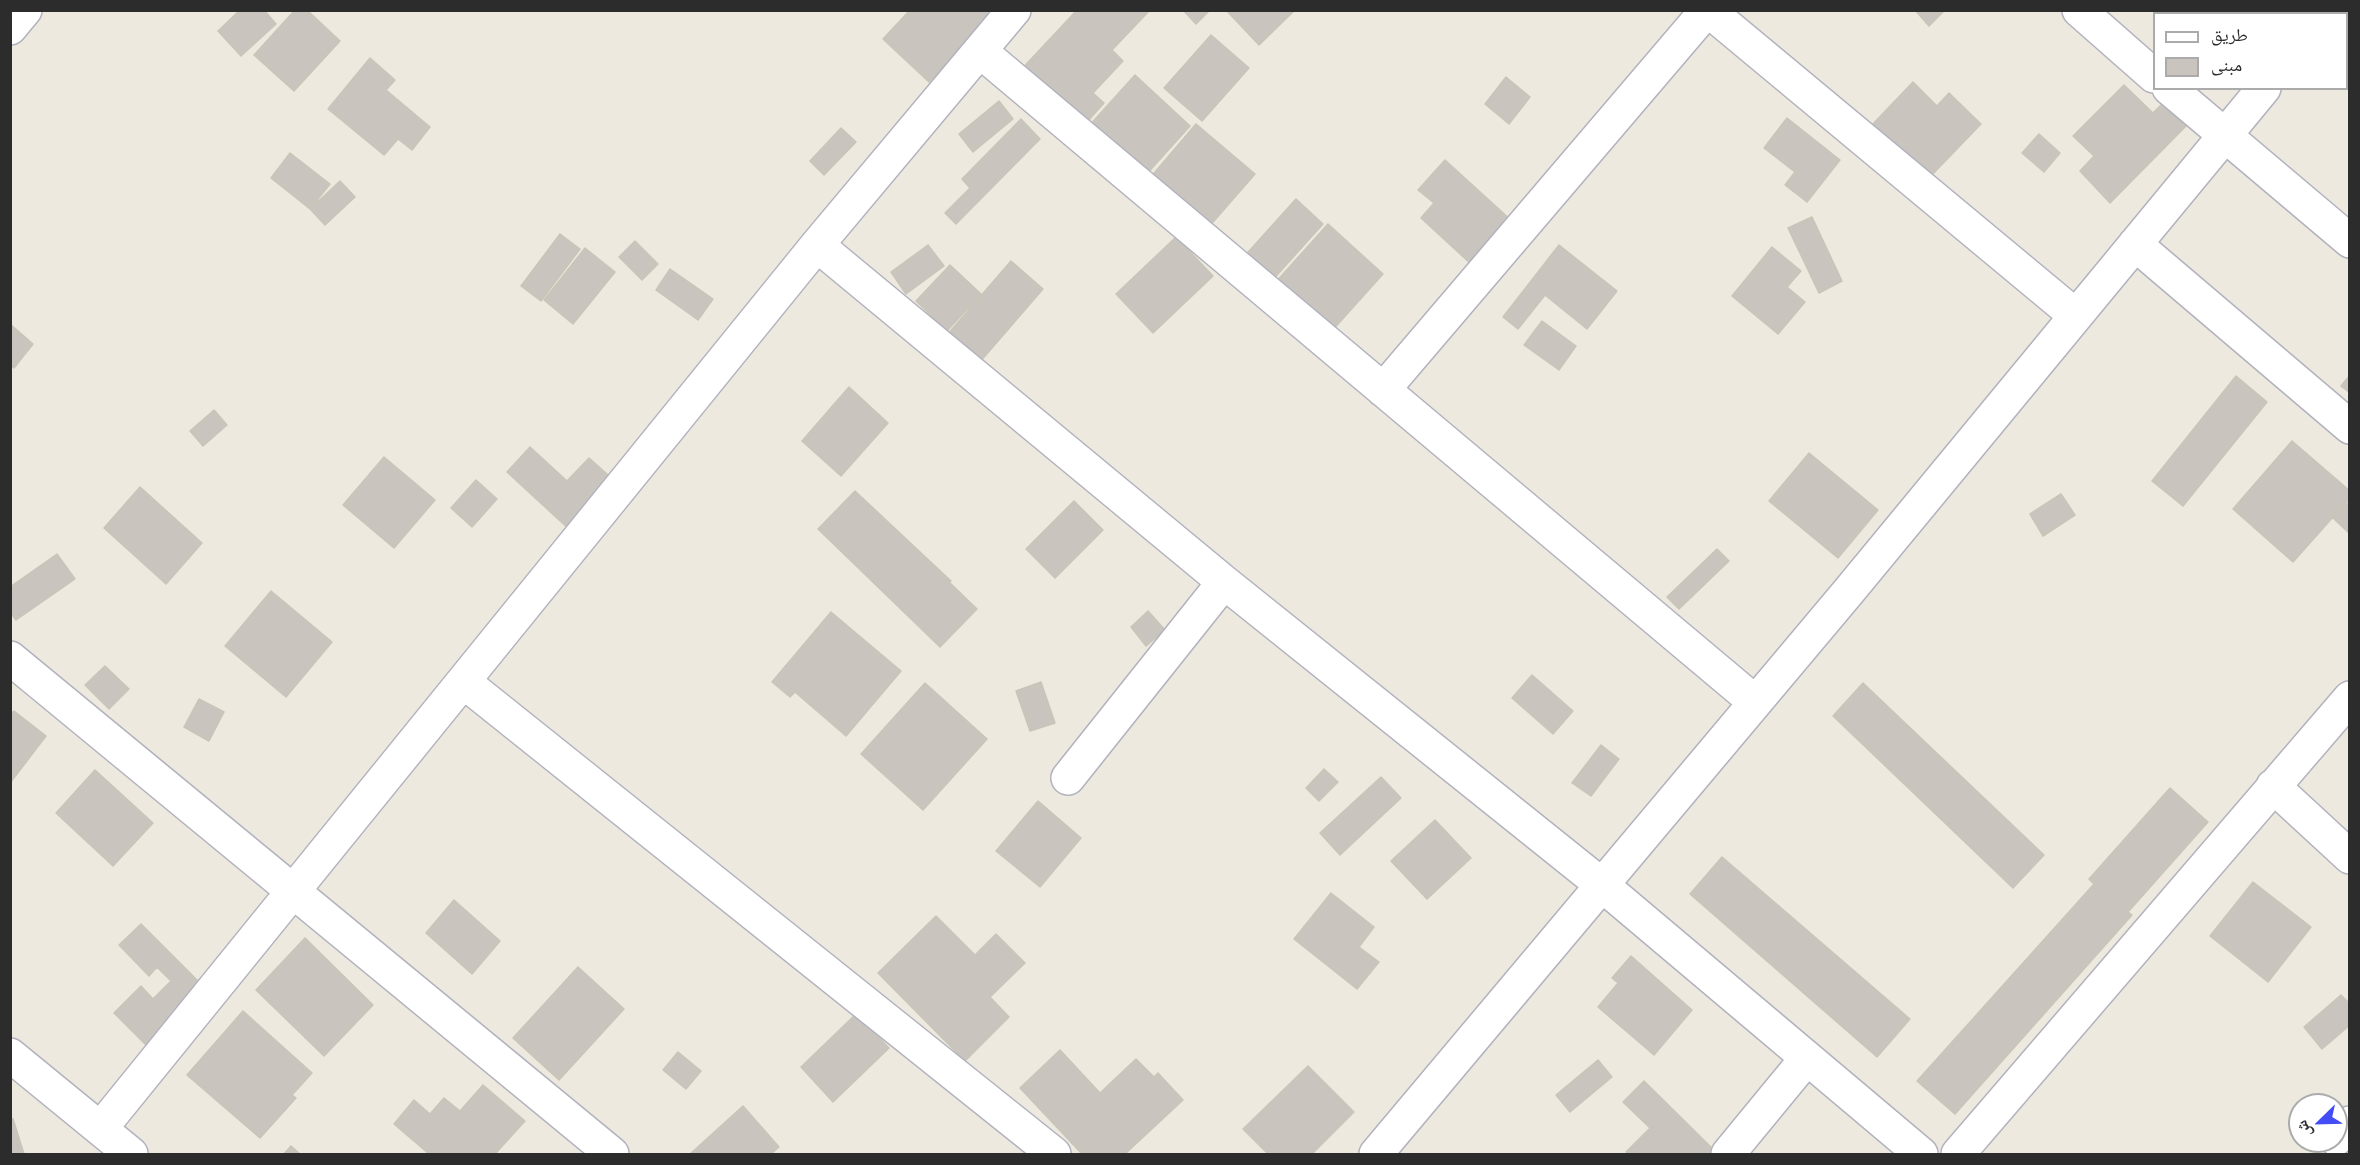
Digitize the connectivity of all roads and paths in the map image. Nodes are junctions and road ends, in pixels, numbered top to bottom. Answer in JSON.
{"nodes":[{"id":1,"x":25,"y":10,"type":"edge"},
{"id":2,"x":1014,"y":10,"type":"edge"},
{"id":3,"x":1707,"y":10,"type":"edge"},
{"id":4,"x":2079,"y":10,"type":"edge"},
{"id":5,"x":10,"y":28,"type":"edge"},
{"id":6,"x":980,"y":51,"type":"junction"},
{"id":7,"x":2153,"y":75,"type":"edge"},
{"id":8,"x":2171,"y":90,"type":"edge"},
{"id":9,"x":2262,"y":90,"type":"edge"},
{"id":10,"x":2224,"y":136,"type":"junction"},
{"id":11,"x":2349,"y":241,"type":"edge"},
{"id":12,"x":2135,"y":244,"type":"junction"},
{"id":13,"x":818,"y":245,"type":"junction"},
{"id":14,"x":2076,"y":316,"type":"junction"},
{"id":15,"x":1383,"y":390,"type":"junction"},
{"id":16,"x":2349,"y":427,"type":"edge"},
{"id":17,"x":1224,"y":582,"type":"junction"},
{"id":18,"x":10,"y":658,"type":"edge"},
{"id":19,"x":464,"y":682,"type":"junction"},
{"id":20,"x":2349,"y":698,"type":"edge"},
{"id":21,"x":1755,"y":702,"type":"junction"},
{"id":22,"x":1068,"y":778,"type":"dead end"},
{"id":23,"x":2273,"y":786,"type":"junction"},
{"id":24,"x":2349,"y":857,"type":"edge"},
{"id":25,"x":1602,"y":885,"type":"junction"},
{"id":26,"x":294,"y":892,"type":"junction"},
{"id":27,"x":10,"y":1055,"type":"edge"},
{"id":28,"x":1808,"y":1058,"type":"junction"},
{"id":29,"x":101,"y":1128,"type":"junction"},
{"id":30,"x":131,"y":1155,"type":"edge"},
{"id":31,"x":612,"y":1155,"type":"edge"},
{"id":32,"x":1054,"y":1155,"type":"edge"},
{"id":33,"x":1376,"y":1155,"type":"edge"},
{"id":34,"x":1728,"y":1155,"type":"edge"},
{"id":35,"x":1921,"y":1155,"type":"edge"},
{"id":36,"x":1958,"y":1155,"type":"edge"}],
"edges":[{"from":1,"to":5,"type":"street"},
{"from":2,"to":6,"type":"street"},
{"from":3,"to":14,"type":"street"},
{"from":3,"to":15,"type":"street"},
{"from":4,"to":7,"type":"street"},
{"from":6,"to":13,"type":"street"},
{"from":6,"to":15,"type":"street"},
{"from":8,"to":10,"type":"street"},
{"from":9,"to":10,"type":"street"},
{"from":10,"to":11,"type":"street"},
{"from":10,"to":12,"type":"street"},
{"from":12,"to":14,"type":"street"},
{"from":12,"to":16,"type":"street"},
{"from":13,"to":17,"type":"street"},
{"from":13,"to":19,"type":"street"},
{"from":14,"to":21,"type":"street"},
{"from":15,"to":21,"type":"street"},
{"from":17,"to":22,"type":"street"},
{"from":17,"to":25,"type":"street"},
{"from":18,"to":26,"type":"street"},
{"from":19,"to":26,"type":"street"},
{"from":19,"to":32,"type":"street"},
{"from":20,"to":23,"type":"street"},
{"from":21,"to":25,"type":"street"},
{"from":23,"to":24,"type":"street"},
{"from":23,"to":36,"type":"street"},
{"from":25,"to":28,"type":"street"},
{"from":25,"to":33,"type":"street"},
{"from":26,"to":29,"type":"street"},
{"from":26,"to":31,"type":"street"},
{"from":27,"to":29,"type":"street"},
{"from":28,"to":34,"type":"street"},
{"from":28,"to":35,"type":"street"},
{"from":29,"to":30,"type":"street"}]}
